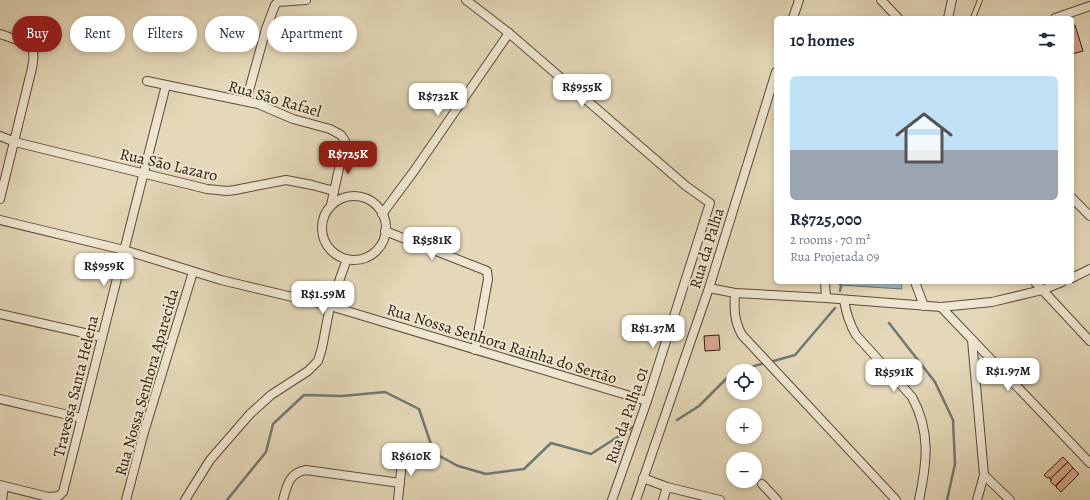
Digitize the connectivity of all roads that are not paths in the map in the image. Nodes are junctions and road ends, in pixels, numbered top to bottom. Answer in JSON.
{"nodes":[{"id":1,"x":306,"y":0,"type":"edge"},
{"id":2,"x":466,"y":0,"type":"edge"},
{"id":3,"x":799,"y":0,"type":"edge"},
{"id":4,"x":881,"y":0,"type":"edge"},
{"id":5,"x":952,"y":0,"type":"edge"},
{"id":6,"x":980,"y":0,"type":"edge"},
{"id":7,"x":1090,"y":6,"type":"edge"},
{"id":8,"x":794,"y":16,"type":"edge"},
{"id":9,"x":896,"y":16,"type":"edge"},
{"id":10,"x":948,"y":16,"type":"edge"},
{"id":11,"x":974,"y":16,"type":"edge"},
{"id":12,"x":1061,"y":16,"type":"edge"},
{"id":13,"x":509,"y":32,"type":"junction"},
{"id":14,"x":0,"y":34,"type":"edge"},
{"id":15,"x":774,"y":78,"type":"edge"},
{"id":16,"x":147,"y":81,"type":"dead end"},
{"id":17,"x":166,"y":85,"type":"junction"},
{"id":18,"x":246,"y":101,"type":"junction"},
{"id":19,"x":0,"y":136,"type":"edge"},
{"id":20,"x":15,"y":142,"type":"junction"},
{"id":21,"x":143,"y":173,"type":"junction"},
{"id":22,"x":334,"y":191,"type":"junction"},
{"id":23,"x":0,"y":198,"type":"edge"},
{"id":24,"x":1074,"y":200,"type":"edge"},
{"id":25,"x":330,"y":205,"type":"junction"},
{"id":26,"x":382,"y":214,"type":"junction"},
{"id":27,"x":1089,"y":214,"type":"edge"},
{"id":28,"x":0,"y":220,"type":"edge"},
{"id":29,"x":385,"y":231,"type":"junction"},
{"id":30,"x":124,"y":250,"type":"junction"},
{"id":31,"x":347,"y":259,"type":"junction"},
{"id":32,"x":1090,"y":269,"type":"edge"},
{"id":33,"x":193,"y":272,"type":"junction"},
{"id":34,"x":1074,"y":277,"type":"edge"},
{"id":35,"x":826,"y":284,"type":"edge"},
{"id":36,"x":916,"y":284,"type":"edge"},
{"id":37,"x":1037,"y":284,"type":"edge"},
{"id":38,"x":1057,"y":284,"type":"edge"},
{"id":39,"x":709,"y":288,"type":"junction"},
{"id":40,"x":1042,"y":290,"type":"junction"},
{"id":41,"x":735,"y":294,"type":"junction"},
{"id":42,"x":826,"y":298,"type":"junction"},
{"id":43,"x":844,"y":300,"type":"junction"},
{"id":44,"x":330,"y":306,"type":"junction"},
{"id":45,"x":924,"y":306,"type":"junction"},
{"id":46,"x":941,"y":307,"type":"junction"},
{"id":47,"x":0,"y":314,"type":"edge"},
{"id":48,"x":102,"y":337,"type":"junction"},
{"id":49,"x":972,"y":340,"type":"junction"},
{"id":50,"x":1090,"y":341,"type":"edge"},
{"id":51,"x":475,"y":350,"type":"junction"},
{"id":52,"x":0,"y":399,"type":"edge"},
{"id":53,"x":647,"y":401,"type":"junction"},
{"id":54,"x":81,"y":418,"type":"junction"},
{"id":55,"x":403,"y":452,"type":"dead end"},
{"id":56,"x":1090,"y":463,"type":"edge"},
{"id":57,"x":984,"y":475,"type":"junction"},
{"id":58,"x":643,"y":478,"type":"junction"},
{"id":59,"x":400,"y":483,"type":"junction"},
{"id":60,"x":762,"y":484,"type":"dead end"},
{"id":61,"x":2,"y":486,"type":"edge"},
{"id":62,"x":667,"y":487,"type":"junction"},
{"id":63,"x":2,"y":500,"type":"edge"},
{"id":64,"x":126,"y":500,"type":"edge"},
{"id":65,"x":185,"y":500,"type":"edge"},
{"id":66,"x":283,"y":500,"type":"edge"},
{"id":67,"x":398,"y":500,"type":"edge"},
{"id":68,"x":612,"y":500,"type":"edge"},
{"id":69,"x":636,"y":500,"type":"edge"},
{"id":70,"x":663,"y":500,"type":"edge"},
{"id":71,"x":720,"y":500,"type":"edge"},
{"id":72,"x":777,"y":500,"type":"edge"},
{"id":73,"x":896,"y":500,"type":"edge"},
{"id":74,"x":919,"y":500,"type":"edge"},
{"id":75,"x":977,"y":500,"type":"edge"},
{"id":76,"x":1010,"y":500,"type":"edge"}],
"edges":[{"from":1,"to":18,"type":"street"},
{"from":2,"to":13,"type":"street"},
{"from":3,"to":8,"type":"street"},
{"from":4,"to":9,"type":"street"},
{"from":5,"to":10,"type":"street"},
{"from":6,"to":11,"type":"lane"},
{"from":7,"to":12,"type":"street"},
{"from":13,"to":26,"type":"street"},
{"from":13,"to":53,"type":"street","name":"Rua da Palha 01"},
{"from":14,"to":20,"type":"street"},
{"from":15,"to":39,"type":"street","name":"Rua da Palha"},
{"from":16,"to":17,"type":"street","name":"Rua São Rafael"},
{"from":17,"to":18,"type":"street","name":"Rua São Rafael"},
{"from":17,"to":21,"type":"street","name":"Travessa Santa Helena"},
{"from":18,"to":22,"type":"street","name":"Rua São Rafael"},
{"from":19,"to":20,"type":"street","name":"Rua São Lazaro"},
{"from":20,"to":21,"type":"street","name":"Rua São Lazaro"},
{"from":20,"to":23,"type":"street"},
{"from":21,"to":22,"type":"street","name":"Rua São Lazaro"},
{"from":21,"to":30,"type":"street","name":"Travessa Santa Helena"},
{"from":22,"to":25,"type":"street"},
{"from":24,"to":27,"type":"street"},
{"from":25,"to":26,"type":"street"},
{"from":25,"to":31,"type":"street"},
{"from":26,"to":29,"type":"street"},
{"from":28,"to":30,"type":"street","name":"Rua Nossa Senhora Rainha do Sertão"},
{"from":29,"to":31,"type":"street"},
{"from":29,"to":51,"type":"street"},
{"from":30,"to":33,"type":"street","name":"Rua Nossa Senhora Rainha do Sertão"},
{"from":30,"to":48,"type":"street","name":"Travessa Santa Helena"},
{"from":31,"to":44,"type":"street"},
{"from":32,"to":34,"type":"street"},
{"from":33,"to":44,"type":"street","name":"Rua Nossa Senhora Rainha do Sertão"},
{"from":33,"to":64,"type":"street","name":"Rua Nossa Senhora Aparecida"},
{"from":35,"to":42,"type":"street"},
{"from":36,"to":45,"type":"street"},
{"from":37,"to":40,"type":"street"},
{"from":38,"to":40,"type":"street"},
{"from":39,"to":41,"type":"street"},
{"from":39,"to":58,"type":"street","name":"Rua da Palha"},
{"from":40,"to":46,"type":"street"},
{"from":40,"to":50,"type":"street"},
{"from":41,"to":42,"type":"street"},
{"from":41,"to":73,"type":"street"},
{"from":42,"to":43,"type":"street"},
{"from":43,"to":45,"type":"street"},
{"from":43,"to":74,"type":"street"},
{"from":44,"to":51,"type":"street","name":"Rua Nossa Senhora Rainha do Sertão"},
{"from":44,"to":65,"type":"street"},
{"from":45,"to":46,"type":"street"},
{"from":46,"to":49,"type":"street"},
{"from":47,"to":48,"type":"street"},
{"from":48,"to":54,"type":"street","name":"Travessa Santa Helena"},
{"from":49,"to":56,"type":"street"},
{"from":49,"to":57,"type":"street"},
{"from":51,"to":53,"type":"street","name":"Rua Nossa Senhora Rainha do Sertão"},
{"from":52,"to":54,"type":"street"},
{"from":53,"to":68,"type":"street","name":"Rua da Palha 01"},
{"from":54,"to":61,"type":"street","name":"Travessa Santa Helena"},
{"from":55,"to":59,"type":"street"},
{"from":57,"to":75,"type":"street"},
{"from":57,"to":76,"type":"street"},
{"from":58,"to":62,"type":"street"},
{"from":58,"to":69,"type":"street","name":"Rua da Palha"},
{"from":59,"to":66,"type":"street"},
{"from":59,"to":67,"type":"street"},
{"from":60,"to":72,"type":"street"},
{"from":61,"to":63,"type":"street"},
{"from":62,"to":70,"type":"street"},
{"from":62,"to":71,"type":"street"}]}
